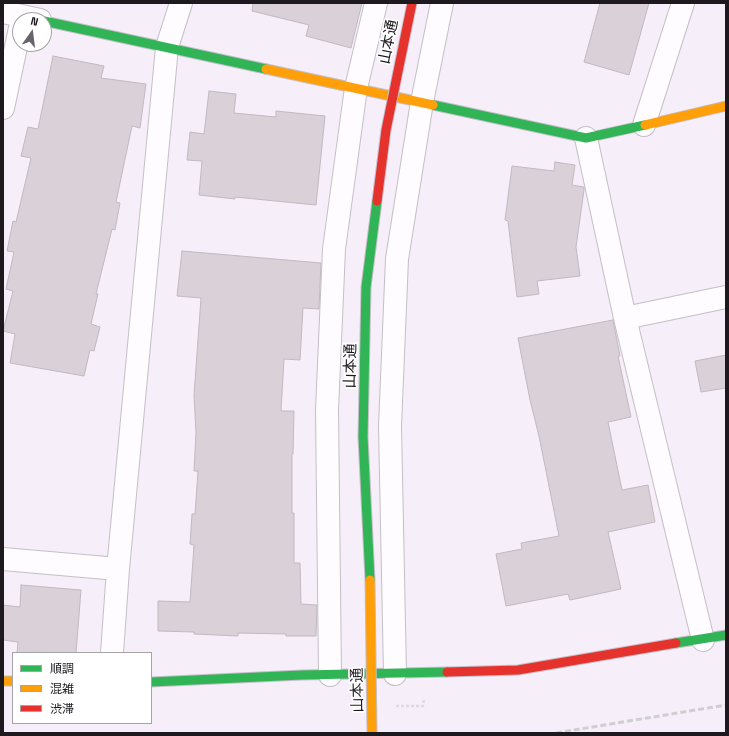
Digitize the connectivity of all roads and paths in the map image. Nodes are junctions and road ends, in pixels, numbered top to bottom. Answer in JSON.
{"nodes":[{"id":1,"x":181,"y":3,"type":"edge"},
{"id":2,"x":376,"y":3,"type":"edge"},
{"id":3,"x":412,"y":3,"type":"edge"},
{"id":4,"x":442,"y":3,"type":"edge"},
{"id":5,"x":684,"y":3,"type":"edge"},
{"id":6,"x":52,"y":23,"type":"edge"},
{"id":7,"x":167,"y":47,"type":"junction"},
{"id":8,"x":15,"y":52,"type":"edge"},
{"id":9,"x":356,"y":88,"type":"junction"},
{"id":10,"x":422,"y":102,"type":"junction"},
{"id":11,"x":726,"y":106,"type":"edge"},
{"id":12,"x":3,"y":108,"type":"edge"},
{"id":13,"x":644,"y":125,"type":"junction"},
{"id":14,"x":586,"y":138,"type":"junction"},
{"id":15,"x":726,"y":297,"type":"edge"},
{"id":16,"x":625,"y":318,"type":"junction"},
{"id":17,"x":3,"y":559,"type":"edge"},
{"id":18,"x":118,"y":569,"type":"junction"},
{"id":19,"x":726,"y":635,"type":"edge"},
{"id":20,"x":703,"y":640,"type":"junction"},
{"id":21,"x":112,"y":652,"type":"edge"},
{"id":22,"x":395,"y":674,"type":"junction"},
{"id":23,"x":330,"y":675,"type":"junction"},
{"id":24,"x":152,"y":682,"type":"edge"},
{"id":25,"x":372,"y":733,"type":"edge"}],
"edges":[{"from":1,"to":7,"type":"street"},
{"from":2,"to":9,"type":"street"},
{"from":3,"to":25,"type":"street","name":"山本通","bridge":true},
{"from":4,"to":10,"type":"street"},
{"from":5,"to":13,"type":"street"},
{"from":6,"to":7,"type":"street"},
{"from":7,"to":9,"type":"street"},
{"from":7,"to":18,"type":"street"},
{"from":8,"to":12,"type":"street"},
{"from":9,"to":10,"type":"street"},
{"from":9,"to":23,"type":"street"},
{"from":10,"to":14,"type":"street"},
{"from":10,"to":22,"type":"street"},
{"from":11,"to":13,"type":"street"},
{"from":13,"to":14,"type":"street"},
{"from":14,"to":16,"type":"street"},
{"from":15,"to":16,"type":"street"},
{"from":16,"to":20,"type":"street"},
{"from":17,"to":18,"type":"street"},
{"from":18,"to":21,"type":"street"},
{"from":19,"to":20,"type":"street"},
{"from":20,"to":22,"type":"street"},
{"from":22,"to":23,"type":"street"},
{"from":23,"to":24,"type":"street"}]}
